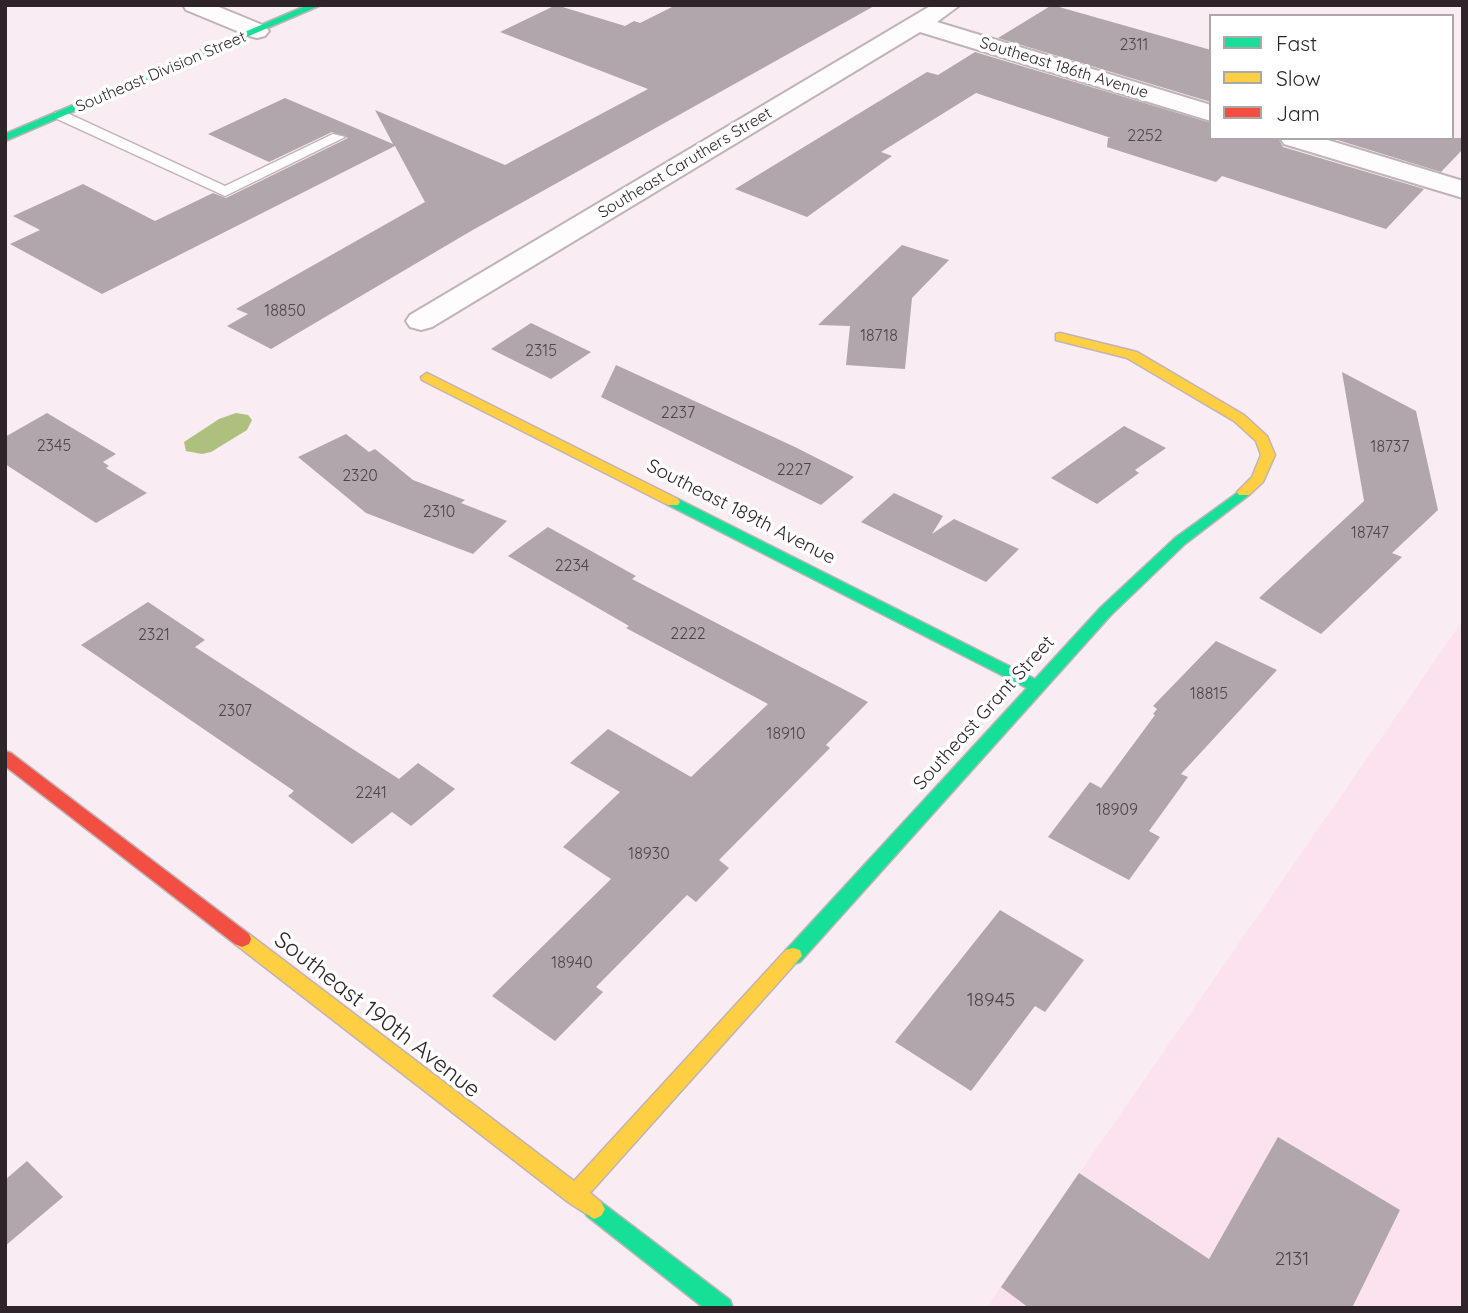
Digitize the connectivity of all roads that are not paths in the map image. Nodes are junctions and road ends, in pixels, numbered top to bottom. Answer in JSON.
{"nodes":[{"id":1,"x":194,"y":5,"type":"edge"},
{"id":2,"x":317,"y":5,"type":"edge"},
{"id":3,"x":949,"y":5,"type":"edge"},
{"id":4,"x":918,"y":23,"type":"junction"},
{"id":5,"x":257,"y":31,"type":"junction"},
{"id":6,"x":1209,"y":112,"type":"edge"},
{"id":7,"x":60,"y":115,"type":"junction"},
{"id":8,"x":338,"y":137,"type":"dead end"},
{"id":9,"x":5,"y":138,"type":"edge"},
{"id":10,"x":1300,"y":140,"type":"edge"},
{"id":11,"x":1463,"y":190,"type":"edge"},
{"id":12,"x":421,"y":321,"type":"dead end"},
{"id":13,"x":1059,"y":337,"type":"dead end"},
{"id":14,"x":427,"y":377,"type":"dead end"},
{"id":15,"x":1036,"y":686,"type":"junction"},
{"id":16,"x":5,"y":757,"type":"edge"},
{"id":17,"x":575,"y":1195,"type":"junction"},
{"id":18,"x":722,"y":1308,"type":"edge"}],
"edges":[{"from":1,"to":5,"type":"street"},
{"from":2,"to":5,"type":"street","name":"Southeast Division Street"},
{"from":3,"to":4,"type":"street","name":"Southeast Caruthers Street"},
{"from":4,"to":6,"type":"street","name":"Southeast 186th Avenue"},
{"from":4,"to":12,"type":"street","name":"Southeast Caruthers Street"},
{"from":5,"to":7,"type":"street","name":"Southeast Division Street"},
{"from":7,"to":8,"type":"lane"},
{"from":7,"to":9,"type":"street","name":"Southeast Division Street"},
{"from":10,"to":11,"type":"street"},
{"from":13,"to":15,"type":"street","name":"Southeast Grant Street"},
{"from":14,"to":15,"type":"street","name":"Southeast 189th Avenue"},
{"from":15,"to":17,"type":"street","name":"Southeast Grant Street"},
{"from":16,"to":17,"type":"street","name":"Southeast 190th Avenue"},
{"from":17,"to":18,"type":"street","name":"Southeast 190th Avenue"}]}
